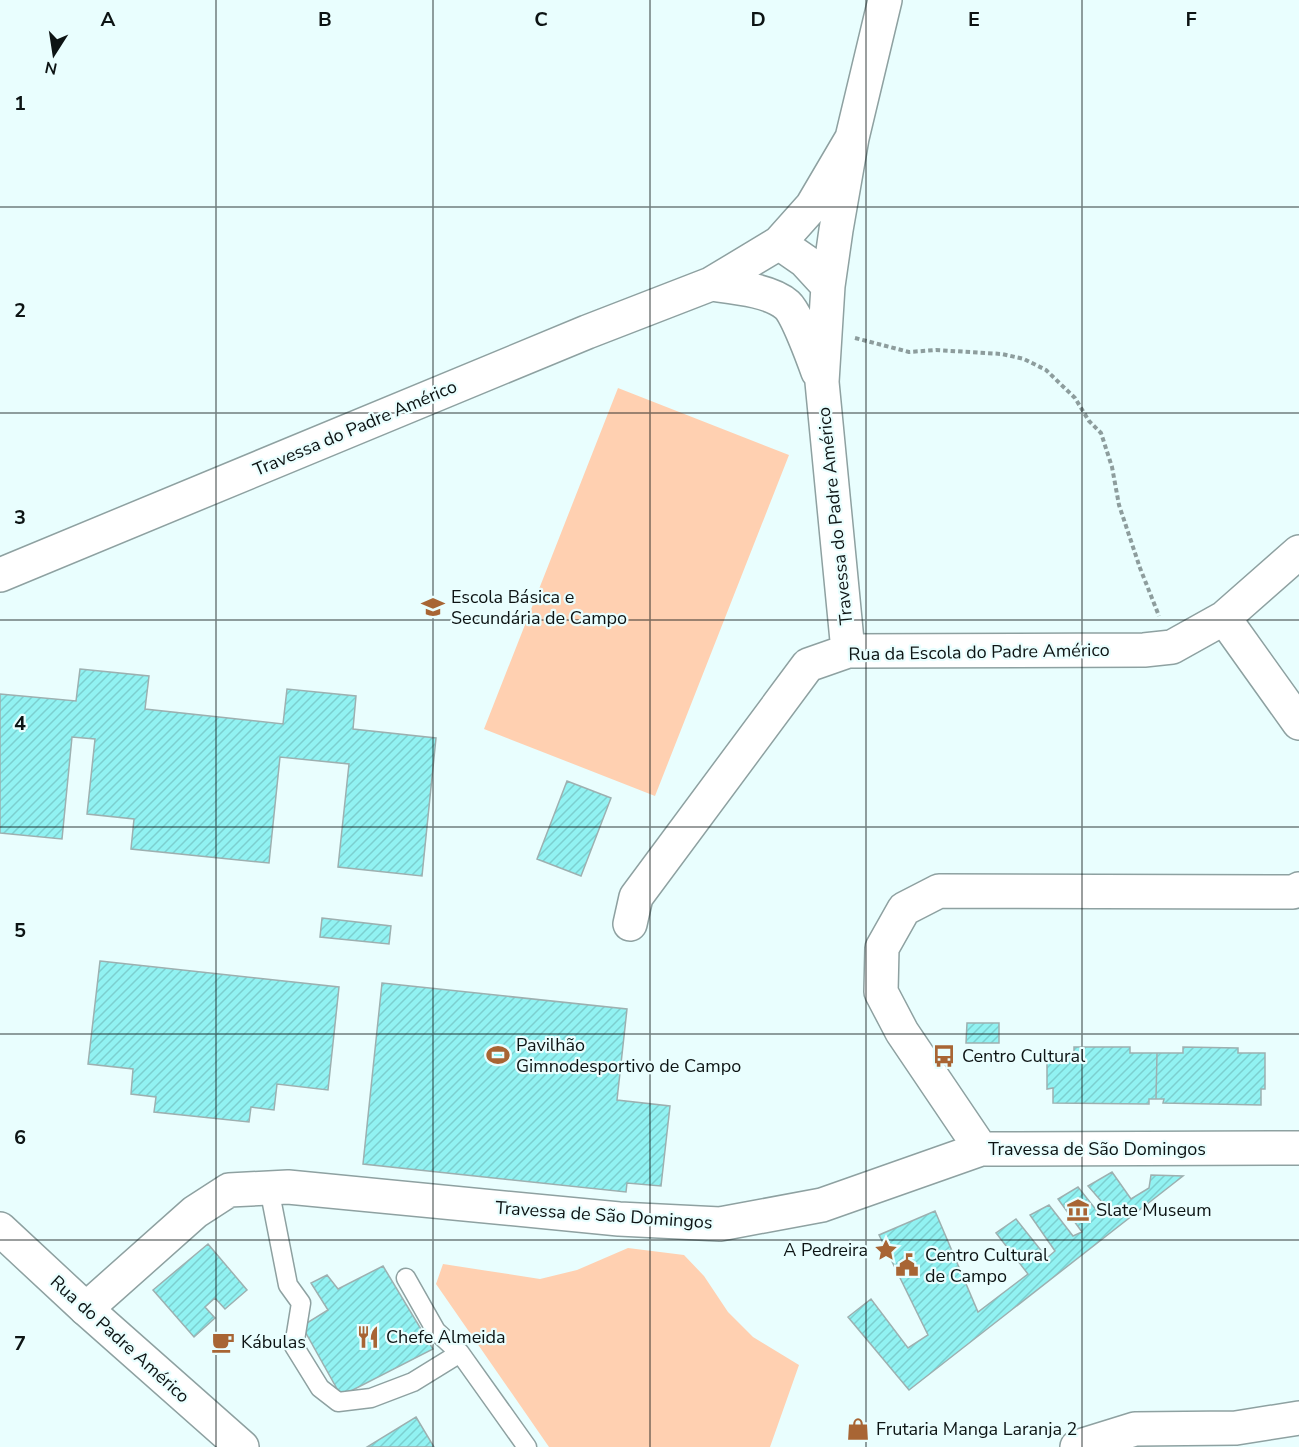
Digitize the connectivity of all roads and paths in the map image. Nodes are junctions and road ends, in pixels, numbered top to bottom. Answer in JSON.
{"nodes":[{"id":1,"x":885,"y":0,"type":"edge"},
{"id":2,"x":852,"y":138,"type":"junction"},
{"id":3,"x":778,"y":243,"type":"junction"},
{"id":4,"x":711,"y":284,"type":"junction"},
{"id":5,"x":828,"y":286,"type":"junction"},
{"id":6,"x":787,"y":305,"type":"junction"},
{"id":7,"x":825,"y":331,"type":"junction"},
{"id":8,"x":822,"y":382,"type":"junction"},
{"id":9,"x":1299,"y":552,"type":"edge"},
{"id":10,"x":0,"y":575,"type":"edge"},
{"id":11,"x":1224,"y":618,"type":"junction"},
{"id":12,"x":1172,"y":647,"type":"junction"},
{"id":13,"x":848,"y":651,"type":"junction"},
{"id":14,"x":1299,"y":723,"type":"edge"},
{"id":15,"x":1299,"y":889,"type":"edge"},
{"id":16,"x":630,"y":924,"type":"dead end"},
{"id":17,"x":1299,"y":1148,"type":"edge"},
{"id":18,"x":981,"y":1149,"type":"junction"},
{"id":19,"x":269,"y":1188,"type":"junction"},
{"id":20,"x":0,"y":1229,"type":"edge"},
{"id":21,"x":406,"y":1278,"type":"dead end"},
{"id":22,"x":86,"y":1309,"type":"junction"},
{"id":23,"x":460,"y":1353,"type":"junction"},
{"id":24,"x":1299,"y":1418,"type":"edge"},
{"id":25,"x":242,"y":1447,"type":"edge"},
{"id":26,"x":527,"y":1447,"type":"edge"},
{"id":27,"x":1077,"y":1447,"type":"edge"}],
"edges":[{"from":1,"to":2,"type":"street","name":"Travessa do Padre Américo"},
{"from":2,"to":3,"type":"street","name":"Travessa do Padre Américo"},
{"from":2,"to":5,"type":"street","name":"Travessa do Padre Américo"},
{"from":3,"to":4,"type":"street","name":"Travessa do Padre Américo"},
{"from":3,"to":5,"type":"street"},
{"from":3,"to":6,"type":"street","name":"Travessa do Padre Américo"},
{"from":4,"to":6,"type":"street"},
{"from":4,"to":10,"type":"street","name":"Travessa do Padre Américo"},
{"from":5,"to":7,"type":"street","name":"Travessa do Padre Américo"},
{"from":6,"to":8,"type":"street","name":"Travessa do Padre Américo"},
{"from":7,"to":8,"type":"street","name":"Travessa do Padre Américo"},
{"from":7,"to":12,"type":"path"},
{"from":8,"to":13,"type":"street","name":"Travessa do Padre Américo"},
{"from":9,"to":11,"type":"street","name":"Rua da Escola do Padre Américo"},
{"from":11,"to":12,"type":"street","name":"Rua da Escola do Padre Américo"},
{"from":11,"to":14,"type":"street"},
{"from":12,"to":13,"type":"street","name":"Rua da Escola do Padre Américo"},
{"from":13,"to":16,"type":"street","name":"Rua da Escola do Padre Américo"},
{"from":15,"to":18,"type":"street"},
{"from":17,"to":18,"type":"street","name":"Travessa de São Domingos"},
{"from":18,"to":19,"type":"street","name":"Travessa de São Domingos"},
{"from":19,"to":22,"type":"street","name":"Travessa de São Domingos"},
{"from":19,"to":23,"type":"lane"},
{"from":20,"to":22,"type":"street","name":"Rua do Padre Américo"},
{"from":21,"to":23,"type":"lane"},
{"from":22,"to":25,"type":"street","name":"Rua do Padre Américo"},
{"from":23,"to":26,"type":"lane"},
{"from":24,"to":27,"type":"street"}]}
